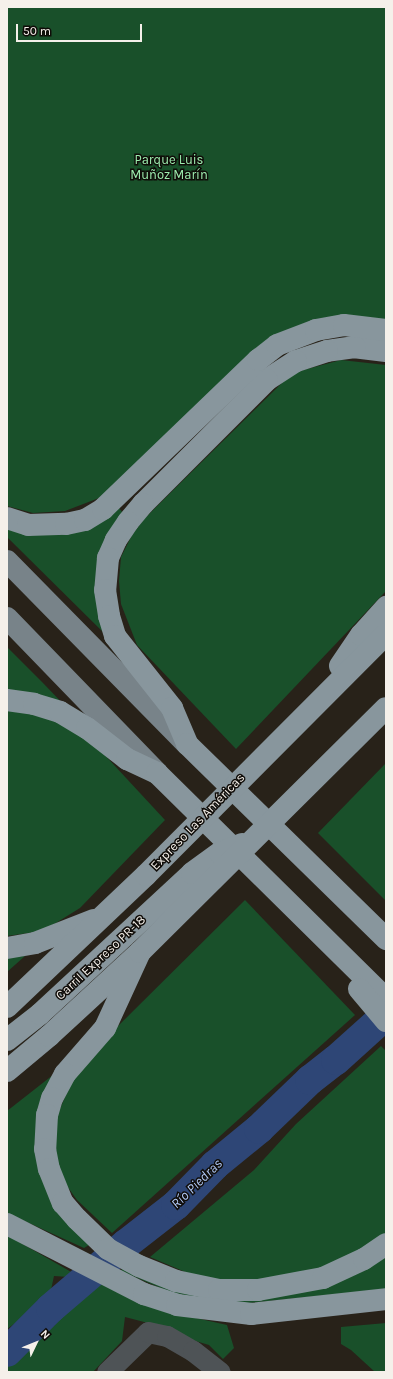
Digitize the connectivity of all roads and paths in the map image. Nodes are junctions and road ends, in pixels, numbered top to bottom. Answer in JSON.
{"nodes":[{"id":1,"x":386,"y":330,"type":"edge"},
{"id":2,"x":386,"y":351,"type":"edge"},
{"id":3,"x":7,"y":518,"type":"edge"},
{"id":4,"x":7,"y":562,"type":"edge"},
{"id":5,"x":386,"y":607,"type":"edge"},
{"id":6,"x":7,"y":618,"type":"edge"},
{"id":7,"x":386,"y":634,"type":"edge"},
{"id":8,"x":7,"y":700,"type":"edge"},
{"id":9,"x":314,"y":705,"type":"junction"},
{"id":10,"x":386,"y":708,"type":"edge"},
{"id":11,"x":386,"y":725,"type":"edge"},
{"id":12,"x":356,"y":738,"type":"junction"},
{"id":13,"x":187,"y":744,"type":"junction"},
{"id":14,"x":157,"y":772,"type":"junction"},
{"id":15,"x":217,"y":802,"type":"junction"},
{"id":16,"x":254,"y":839,"type":"junction"},
{"id":17,"x":192,"y":873,"type":"junction"},
{"id":18,"x":320,"y":877,"type":"junction"},
{"id":19,"x":177,"y":902,"type":"junction"},
{"id":20,"x":104,"y":916,"type":"junction"},
{"id":21,"x":386,"y":930,"type":"edge"},
{"id":22,"x":386,"y":939,"type":"edge"},
{"id":23,"x":7,"y":948,"type":"edge"},
{"id":24,"x":140,"y":952,"type":"junction"},
{"id":25,"x":358,"y":979,"type":"junction"},
{"id":26,"x":386,"y":999,"type":"edge"},
{"id":27,"x":7,"y":1007,"type":"edge"},
{"id":28,"x":386,"y":1021,"type":"edge"},
{"id":29,"x":7,"y":1040,"type":"edge"},
{"id":30,"x":7,"y":1071,"type":"edge"},
{"id":31,"x":8,"y":1225,"type":"edge"},
{"id":32,"x":386,"y":1244,"type":"edge"},
{"id":33,"x":386,"y":1299,"type":"edge"},
{"id":34,"x":108,"y":1371,"type":"edge"},
{"id":35,"x":220,"y":1372,"type":"edge"}],
"edges":[{"from":1,"to":3,"type":"highway"},
{"from":2,"to":13,"type":"highway"},
{"from":4,"to":13,"type":"main road"},
{"from":5,"to":9,"type":"highway"},
{"from":6,"to":14,"type":"main road"},
{"from":7,"to":9,"type":"highway","name":"Expreso Las Américas"},
{"from":8,"to":14,"type":"highway"},
{"from":9,"to":15,"type":"highway","name":"Expreso Las Américas"},
{"from":10,"to":12,"type":"highway"},
{"from":11,"to":12,"type":"highway"},
{"from":12,"to":16,"type":"highway"},
{"from":13,"to":18,"type":"highway"},
{"from":14,"to":25,"type":"highway"},
{"from":15,"to":17,"type":"highway"},
{"from":15,"to":20,"type":"highway","name":"Expreso Las Américas"},
{"from":16,"to":17,"type":"highway"},
{"from":16,"to":19,"type":"highway"},
{"from":17,"to":19,"type":"highway","name":"Carril Expreso PR-18"},
{"from":18,"to":21,"type":"highway"},
{"from":18,"to":22,"type":"highway"},
{"from":19,"to":24,"type":"highway"},
{"from":19,"to":29,"type":"highway","name":"Carril Expreso PR-18"},
{"from":20,"to":23,"type":"highway"},
{"from":20,"to":27,"type":"highway","name":"Expreso Las Américas"},
{"from":24,"to":30,"type":"highway"},
{"from":24,"to":32,"type":"highway"},
{"from":25,"to":26,"type":"highway"},
{"from":25,"to":28,"type":"highway"},
{"from":31,"to":33,"type":"highway"},
{"from":34,"to":35,"type":"street"}]}
